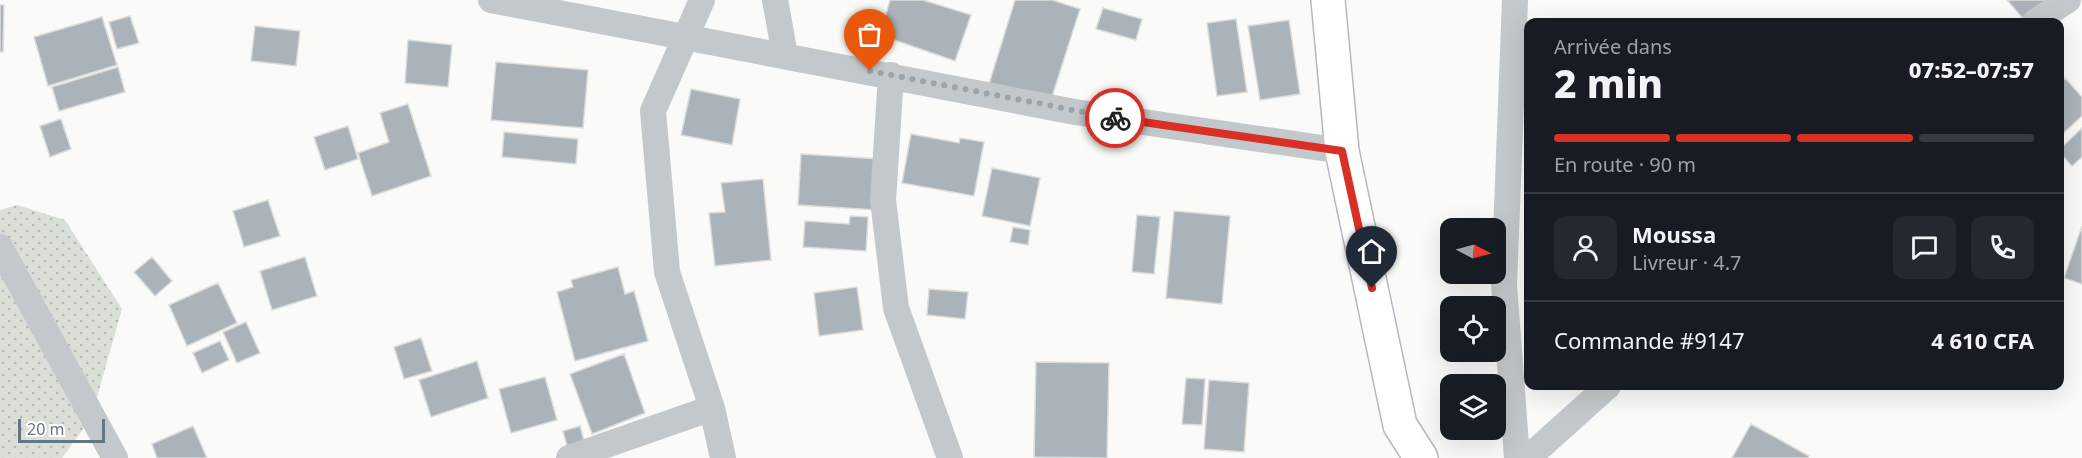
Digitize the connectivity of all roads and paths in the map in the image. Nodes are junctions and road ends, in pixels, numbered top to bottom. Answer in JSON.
{"nodes":[{"id":1,"x":491,"y":0,"type":"edge"},
{"id":2,"x":702,"y":0,"type":"edge"},
{"id":3,"x":775,"y":0,"type":"edge"},
{"id":4,"x":1328,"y":0,"type":"edge"},
{"id":5,"x":1515,"y":0,"type":"edge"},
{"id":6,"x":2068,"y":0,"type":"edge"},
{"id":7,"x":2041,"y":18,"type":"edge"},
{"id":8,"x":686,"y":37,"type":"junction"},
{"id":9,"x":785,"y":55,"type":"junction"},
{"id":10,"x":891,"y":75,"type":"junction"},
{"id":11,"x":1342,"y":151,"type":"junction"},
{"id":12,"x":0,"y":248,"type":"edge"},
{"id":13,"x":1604,"y":390,"type":"edge"},
{"id":14,"x":712,"y":408,"type":"junction"},
{"id":15,"x":115,"y":458,"type":"edge"},
{"id":16,"x":569,"y":458,"type":"edge"},
{"id":17,"x":723,"y":458,"type":"edge"},
{"id":18,"x":950,"y":458,"type":"edge"},
{"id":19,"x":1421,"y":458,"type":"edge"},
{"id":20,"x":1516,"y":458,"type":"edge"},
{"id":21,"x":1528,"y":458,"type":"edge"}],
"edges":[{"from":1,"to":8,"type":"street"},
{"from":2,"to":8,"type":"street"},
{"from":3,"to":9,"type":"street"},
{"from":4,"to":11,"type":"main road"},
{"from":5,"to":20,"type":"street"},
{"from":6,"to":7,"type":"street"},
{"from":8,"to":9,"type":"street"},
{"from":8,"to":14,"type":"street"},
{"from":9,"to":10,"type":"street"},
{"from":10,"to":11,"type":"street"},
{"from":10,"to":18,"type":"street"},
{"from":11,"to":19,"type":"main road"},
{"from":12,"to":15,"type":"street"},
{"from":13,"to":21,"type":"street"},
{"from":14,"to":16,"type":"street"},
{"from":14,"to":17,"type":"street"}]}
